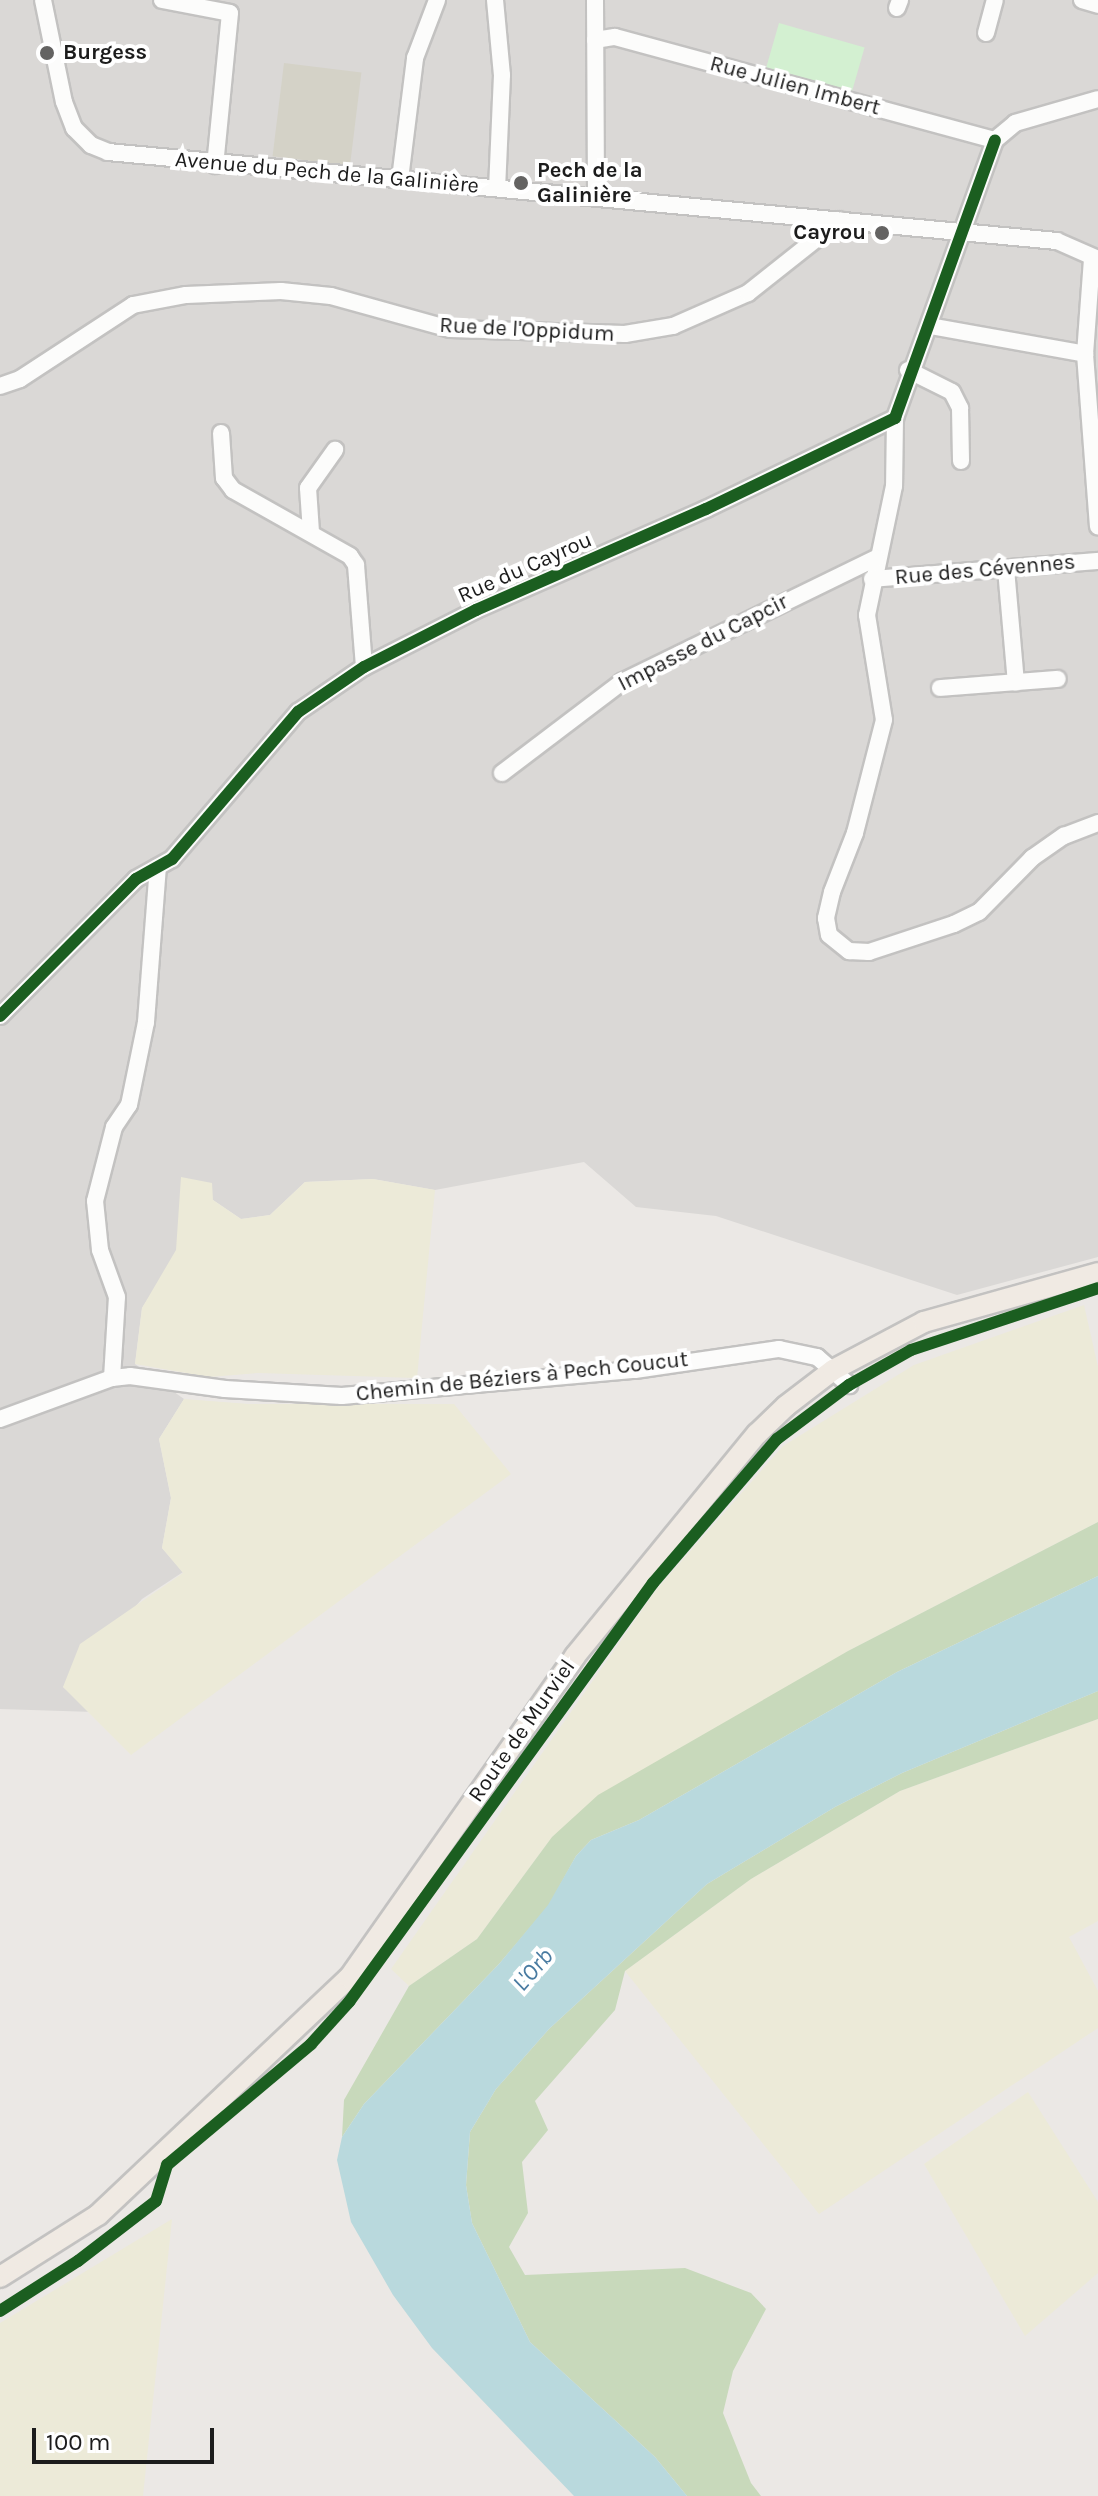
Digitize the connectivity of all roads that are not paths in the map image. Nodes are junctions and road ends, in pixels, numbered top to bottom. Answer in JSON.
{"nodes":[{"id":1,"x":43,"y":0,"type":"edge"},
{"id":2,"x":162,"y":0,"type":"edge"},
{"id":3,"x":437,"y":0,"type":"edge"},
{"id":4,"x":495,"y":0,"type":"edge"},
{"id":5,"x":595,"y":0,"type":"edge"},
{"id":6,"x":995,"y":0,"type":"edge"},
{"id":7,"x":1082,"y":0,"type":"edge"},
{"id":8,"x":1098,"y":5,"type":"edge"},
{"id":9,"x":986,"y":33,"type":"dead end"},
{"id":10,"x":595,"y":40,"type":"junction"},
{"id":11,"x":1098,"y":99,"type":"edge"},
{"id":12,"x":995,"y":140,"type":"junction"},
{"id":13,"x":215,"y":165,"type":"junction"},
{"id":14,"x":400,"y":179,"type":"junction"},
{"id":15,"x":497,"y":188,"type":"junction"},
{"id":16,"x":596,"y":197,"type":"junction"},
{"id":17,"x":794,"y":216,"type":"junction"},
{"id":18,"x":840,"y":220,"type":"junction"},
{"id":19,"x":965,"y":232,"type":"junction"},
{"id":20,"x":809,"y":249,"type":"junction"},
{"id":21,"x":1095,"y":259,"type":"edge"},
{"id":22,"x":930,"y":326,"type":"junction"},
{"id":23,"x":1085,"y":354,"type":"junction"},
{"id":24,"x":908,"y":370,"type":"junction"},
{"id":25,"x":1092,"y":383,"type":"edge"},
{"id":26,"x":0,"y":386,"type":"edge"},
{"id":27,"x":895,"y":418,"type":"junction"},
{"id":28,"x":221,"y":433,"type":"dead end"},
{"id":29,"x":335,"y":450,"type":"dead end"},
{"id":30,"x":961,"y":461,"type":"dead end"},
{"id":31,"x":1095,"y":471,"type":"edge"},
{"id":32,"x":1098,"y":527,"type":"edge"},
{"id":33,"x":311,"y":532,"type":"junction"},
{"id":34,"x":876,"y":558,"type":"junction"},
{"id":35,"x":1098,"y":561,"type":"edge"},
{"id":36,"x":1006,"y":569,"type":"junction"},
{"id":37,"x":872,"y":579,"type":"junction"},
{"id":38,"x":364,"y":667,"type":"junction"},
{"id":39,"x":1058,"y":679,"type":"dead end"},
{"id":40,"x":1016,"y":683,"type":"junction"},
{"id":41,"x":940,"y":688,"type":"dead end"},
{"id":42,"x":502,"y":773,"type":"dead end"},
{"id":43,"x":1098,"y":823,"type":"edge"},
{"id":44,"x":158,"y":867,"type":"junction"},
{"id":45,"x":0,"y":1016,"type":"edge"},
{"id":46,"x":1098,"y":1273,"type":"edge"},
{"id":47,"x":833,"y":1370,"type":"junction"},
{"id":48,"x":112,"y":1378,"type":"junction"},
{"id":49,"x":849,"y":1385,"type":"dead end"},
{"id":50,"x":0,"y":1419,"type":"edge"},
{"id":51,"x":0,"y":2277,"type":"edge"}],
"edges":[{"from":1,"to":13,"type":"street","name":"Avenue du Pech de la Galinière"},
{"from":2,"to":13,"type":"street"},
{"from":3,"to":14,"type":"street"},
{"from":4,"to":15,"type":"street"},
{"from":5,"to":10,"type":"street"},
{"from":6,"to":9,"type":"street"},
{"from":7,"to":8,"type":"street"},
{"from":10,"to":12,"type":"street","name":"Rue Julien Imbert"},
{"from":10,"to":16,"type":"street"},
{"from":11,"to":12,"type":"street"},
{"from":12,"to":19,"type":"street"},
{"from":13,"to":14,"type":"street","name":"Avenue du Pech de la Galinière"},
{"from":14,"to":15,"type":"street","name":"Avenue du Pech de la Galinière"},
{"from":15,"to":16,"type":"street","name":"Avenue du Pech de la Galinière"},
{"from":16,"to":17,"type":"street","name":"Avenue du Pech de la Galinière"},
{"from":17,"to":18,"type":"street","name":"Avenue du Pech de la Galinière"},
{"from":17,"to":20,"type":"street"},
{"from":18,"to":19,"type":"street","name":"Avenue du Pech de la Galinière"},
{"from":18,"to":20,"type":"street","name":"Rue de l'Oppidum"},
{"from":19,"to":21,"type":"street","name":"Avenue du Pech de la Galinière"},
{"from":19,"to":22,"type":"street"},
{"from":20,"to":26,"type":"street","name":"Rue de l'Oppidum"},
{"from":21,"to":23,"type":"street"},
{"from":22,"to":23,"type":"street"},
{"from":22,"to":24,"type":"street"},
{"from":23,"to":25,"type":"street"},
{"from":24,"to":27,"type":"street"},
{"from":24,"to":30,"type":"street"},
{"from":25,"to":31,"type":"street"},
{"from":27,"to":34,"type":"street"},
{"from":27,"to":38,"type":"street","name":"Rue du Cayrou"},
{"from":28,"to":33,"type":"street"},
{"from":29,"to":33,"type":"street"},
{"from":31,"to":32,"type":"street"},
{"from":33,"to":38,"type":"street"},
{"from":34,"to":37,"type":"street"},
{"from":34,"to":42,"type":"street","name":"Impasse du Capcir"},
{"from":35,"to":36,"type":"street","name":"Rue des Cévennes"},
{"from":36,"to":37,"type":"street","name":"Rue des Cévennes"},
{"from":36,"to":40,"type":"street"},
{"from":37,"to":43,"type":"street"},
{"from":38,"to":44,"type":"street","name":"Rue du Cayrou"},
{"from":39,"to":40,"type":"street"},
{"from":40,"to":41,"type":"street"},
{"from":44,"to":45,"type":"street","name":"Rue du Cayrou"},
{"from":44,"to":48,"type":"street"},
{"from":46,"to":47,"type":"main road","name":"Route de Murviel"},
{"from":47,"to":48,"type":"street","name":"Chemin de Béziers à Pech Coucut"},
{"from":47,"to":49,"type":"street","name":"Chemin de Béziers à Pech Coucut"},
{"from":47,"to":51,"type":"main road","name":"Route de Murviel"},
{"from":48,"to":50,"type":"street","name":"Chemin de Béziers à Pech Coucut"}]}
